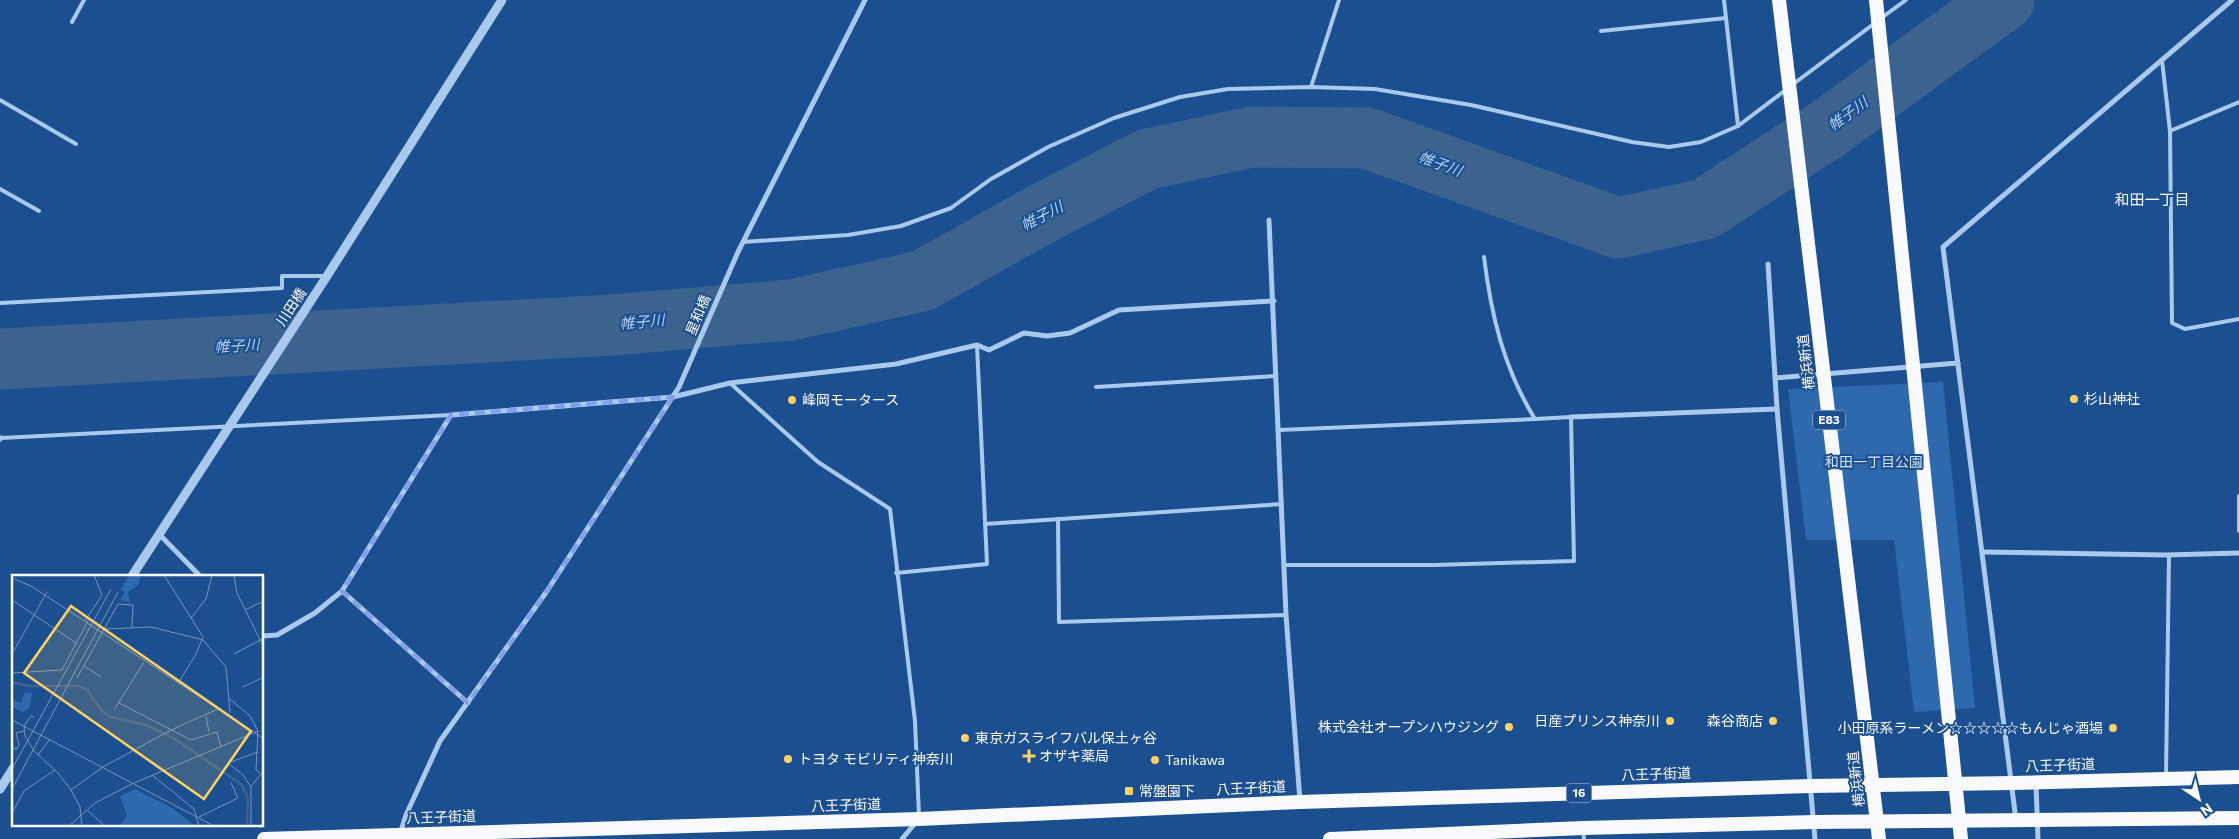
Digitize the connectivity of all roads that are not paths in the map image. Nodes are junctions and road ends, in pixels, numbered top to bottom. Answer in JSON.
{"nodes":[{"id":1,"x":84,"y":0,"type":"edge"},
{"id":2,"x":502,"y":0,"type":"edge"},
{"id":3,"x":865,"y":0,"type":"edge"},
{"id":4,"x":1339,"y":0,"type":"edge"},
{"id":5,"x":1724,"y":0,"type":"edge"},
{"id":6,"x":1779,"y":0,"type":"edge"},
{"id":7,"x":1876,"y":0,"type":"edge"},
{"id":8,"x":1906,"y":0,"type":"edge"},
{"id":9,"x":2232,"y":0,"type":"edge"},
{"id":10,"x":1726,"y":18,"type":"junction"},
{"id":11,"x":72,"y":22,"type":"dead end"},
{"id":12,"x":1601,"y":32,"type":"dead end"},
{"id":13,"x":2162,"y":60,"type":"junction"},
{"id":14,"x":1311,"y":87,"type":"junction"},
{"id":15,"x":0,"y":100,"type":"edge"},
{"id":16,"x":2239,"y":102,"type":"edge"},
{"id":17,"x":1738,"y":126,"type":"junction"},
{"id":18,"x":2170,"y":131,"type":"junction"},
{"id":19,"x":76,"y":144,"type":"dead end"},
{"id":20,"x":0,"y":189,"type":"edge"},
{"id":21,"x":39,"y":211,"type":"dead end"},
{"id":22,"x":1269,"y":220,"type":"dead end"},
{"id":23,"x":743,"y":242,"type":"junction"},
{"id":24,"x":1484,"y":257,"type":"dead end"},
{"id":25,"x":1768,"y":264,"type":"dead end"},
{"id":26,"x":327,"y":276,"type":"junction"},
{"id":27,"x":1274,"y":302,"type":"junction"},
{"id":28,"x":0,"y":303,"type":"edge"},
{"id":29,"x":2239,"y":318,"type":"edge"},
{"id":30,"x":977,"y":345,"type":"junction"},
{"id":31,"x":1958,"y":362,"type":"junction"},
{"id":32,"x":1277,"y":376,"type":"junction"},
{"id":33,"x":1775,"y":378,"type":"junction"},
{"id":34,"x":730,"y":383,"type":"junction"},
{"id":35,"x":1096,"y":387,"type":"dead end"},
{"id":36,"x":673,"y":397,"type":"junction"},
{"id":37,"x":1777,"y":409,"type":"junction"},
{"id":38,"x":452,"y":414,"type":"junction"},
{"id":39,"x":1571,"y":417,"type":"junction"},
{"id":40,"x":1535,"y":419,"type":"junction"},
{"id":41,"x":228,"y":427,"type":"junction"},
{"id":42,"x":1279,"y":430,"type":"junction"},
{"id":43,"x":0,"y":439,"type":"edge"},
{"id":44,"x":2239,"y":496,"type":"edge"},
{"id":45,"x":1282,"y":504,"type":"junction"},
{"id":46,"x":1058,"y":519,"type":"junction"},
{"id":47,"x":985,"y":524,"type":"junction"},
{"id":48,"x":2239,"y":531,"type":"edge"},
{"id":49,"x":159,"y":534,"type":"junction"},
{"id":50,"x":1982,"y":552,"type":"junction"},
{"id":51,"x":2239,"y":553,"type":"edge"},
{"id":52,"x":2169,"y":555,"type":"junction"},
{"id":53,"x":1284,"y":565,"type":"junction"},
{"id":54,"x":896,"y":573,"type":"junction"},
{"id":55,"x":133,"y":575,"type":"edge"},
{"id":56,"x":199,"y":575,"type":"edge"},
{"id":57,"x":342,"y":591,"type":"junction"},
{"id":58,"x":1286,"y":615,"type":"junction"},
{"id":59,"x":264,"y":636,"type":"edge"},
{"id":60,"x":468,"y":703,"type":"junction"},
{"id":61,"x":12,"y":770,"type":"edge"},
{"id":62,"x":2239,"y":777,"type":"edge"},
{"id":63,"x":2166,"y":778,"type":"junction"},
{"id":64,"x":2036,"y":781,"type":"junction"},
{"id":65,"x":2012,"y":783,"type":"junction"},
{"id":66,"x":1810,"y":786,"type":"junction"},
{"id":67,"x":0,"y":789,"type":"edge"},
{"id":68,"x":1300,"y":802,"type":"junction"},
{"id":69,"x":2239,"y":818,"type":"edge"},
{"id":70,"x":919,"y":819,"type":"junction"},
{"id":71,"x":2016,"y":821,"type":"junction"},
{"id":72,"x":2037,"y":821,"type":"junction"},
{"id":73,"x":1814,"y":822,"type":"junction"},
{"id":74,"x":400,"y":834,"type":"junction"},
{"id":75,"x":1583,"y":834,"type":"edge"},
{"id":76,"x":1438,"y":837,"type":"edge"},
{"id":77,"x":264,"y":839,"type":"edge"},
{"id":78,"x":902,"y":839,"type":"edge"},
{"id":79,"x":1330,"y":839,"type":"edge"},
{"id":80,"x":1815,"y":839,"type":"edge"},
{"id":81,"x":1879,"y":839,"type":"edge"},
{"id":82,"x":1961,"y":839,"type":"edge"},
{"id":83,"x":2038,"y":839,"type":"edge"}],
"edges":[{"from":1,"to":11,"type":"lane"},
{"from":2,"to":26,"type":"street","name":"川田橋"},
{"from":3,"to":23,"type":"street","name":"星和橋"},
{"from":4,"to":14,"type":"lane"},
{"from":5,"to":10,"type":"lane"},
{"from":6,"to":81,"type":"highway","name":"横浜新道","number":"E83","bridge":true},
{"from":7,"to":82,"type":"highway","bridge":true},
{"from":8,"to":17,"type":"lane"},
{"from":9,"to":13,"type":"street"},
{"from":10,"to":12,"type":"lane"},
{"from":10,"to":17,"type":"lane"},
{"from":13,"to":18,"type":"lane"},
{"from":13,"to":31,"type":"street"},
{"from":14,"to":17,"type":"lane"},
{"from":14,"to":23,"type":"lane"},
{"from":15,"to":19,"type":"lane"},
{"from":16,"to":18,"type":"lane"},
{"from":18,"to":29,"type":"lane"},
{"from":20,"to":21,"type":"lane"},
{"from":22,"to":27,"type":"street"},
{"from":23,"to":36,"type":"street","name":"星和橋"},
{"from":24,"to":40,"type":"lane"},
{"from":25,"to":33,"type":"street"},
{"from":26,"to":28,"type":"lane"},
{"from":26,"to":41,"type":"street","name":"川田橋"},
{"from":27,"to":30,"type":"street"},
{"from":27,"to":32,"type":"street"},
{"from":30,"to":34,"type":"street"},
{"from":30,"to":47,"type":"lane"},
{"from":31,"to":33,"type":"street"},
{"from":31,"to":50,"type":"street"},
{"from":32,"to":35,"type":"lane"},
{"from":32,"to":42,"type":"street"},
{"from":33,"to":37,"type":"street"},
{"from":34,"to":36,"type":"street"},
{"from":34,"to":54,"type":"lane"},
{"from":36,"to":38,"type":"street"},
{"from":36,"to":60,"type":"street","name":"星和橋"},
{"from":37,"to":39,"type":"street"},
{"from":37,"to":66,"type":"street"},
{"from":38,"to":41,"type":"lane"},
{"from":38,"to":57,"type":"street"},
{"from":39,"to":40,"type":"lane"},
{"from":39,"to":53,"type":"lane"},
{"from":40,"to":42,"type":"lane"},
{"from":41,"to":43,"type":"lane"},
{"from":41,"to":49,"type":"street","name":"川田橋"},
{"from":42,"to":45,"type":"street"},
{"from":44,"to":48,"type":"lane"},
{"from":45,"to":46,"type":"lane"},
{"from":45,"to":53,"type":"street"},
{"from":46,"to":47,"type":"lane"},
{"from":46,"to":58,"type":"lane"},
{"from":47,"to":54,"type":"lane"},
{"from":49,"to":55,"type":"street","name":"川田橋"},
{"from":49,"to":56,"type":"street"},
{"from":50,"to":52,"type":"street"},
{"from":50,"to":65,"type":"street"},
{"from":51,"to":52,"type":"street"},
{"from":52,"to":63,"type":"lane"},
{"from":53,"to":58,"type":"street"},
{"from":54,"to":70,"type":"lane"},
{"from":57,"to":59,"type":"street"},
{"from":57,"to":60,"type":"street"},
{"from":58,"to":68,"type":"street"},
{"from":60,"to":74,"type":"street","name":"星和橋"},
{"from":61,"to":67,"type":"street"},
{"from":62,"to":63,"type":"highway","name":"八王子街道","number":"16"},
{"from":63,"to":64,"type":"highway","name":"八王子街道","number":"16"},
{"from":64,"to":65,"type":"highway","name":"八王子街道","number":"16"},
{"from":64,"to":72,"type":"street"},
{"from":65,"to":66,"type":"highway","name":"八王子街道","number":"16"},
{"from":65,"to":71,"type":"street"},
{"from":66,"to":68,"type":"highway","name":"八王子街道","number":"16"},
{"from":66,"to":73,"type":"street"},
{"from":68,"to":70,"type":"highway","name":"八王子街道","number":"16"},
{"from":69,"to":72,"type":"highway"},
{"from":70,"to":74,"type":"highway","name":"八王子街道","number":"16"},
{"from":70,"to":78,"type":"street"},
{"from":71,"to":72,"type":"highway"},
{"from":71,"to":73,"type":"highway"},
{"from":72,"to":83,"type":"street"},
{"from":73,"to":75,"type":"highway"},
{"from":73,"to":80,"type":"street"},
{"from":74,"to":77,"type":"highway","name":"八王子街道","number":"16"},
{"from":75,"to":76,"type":"highway"},
{"from":76,"to":79,"type":"highway"}]}
